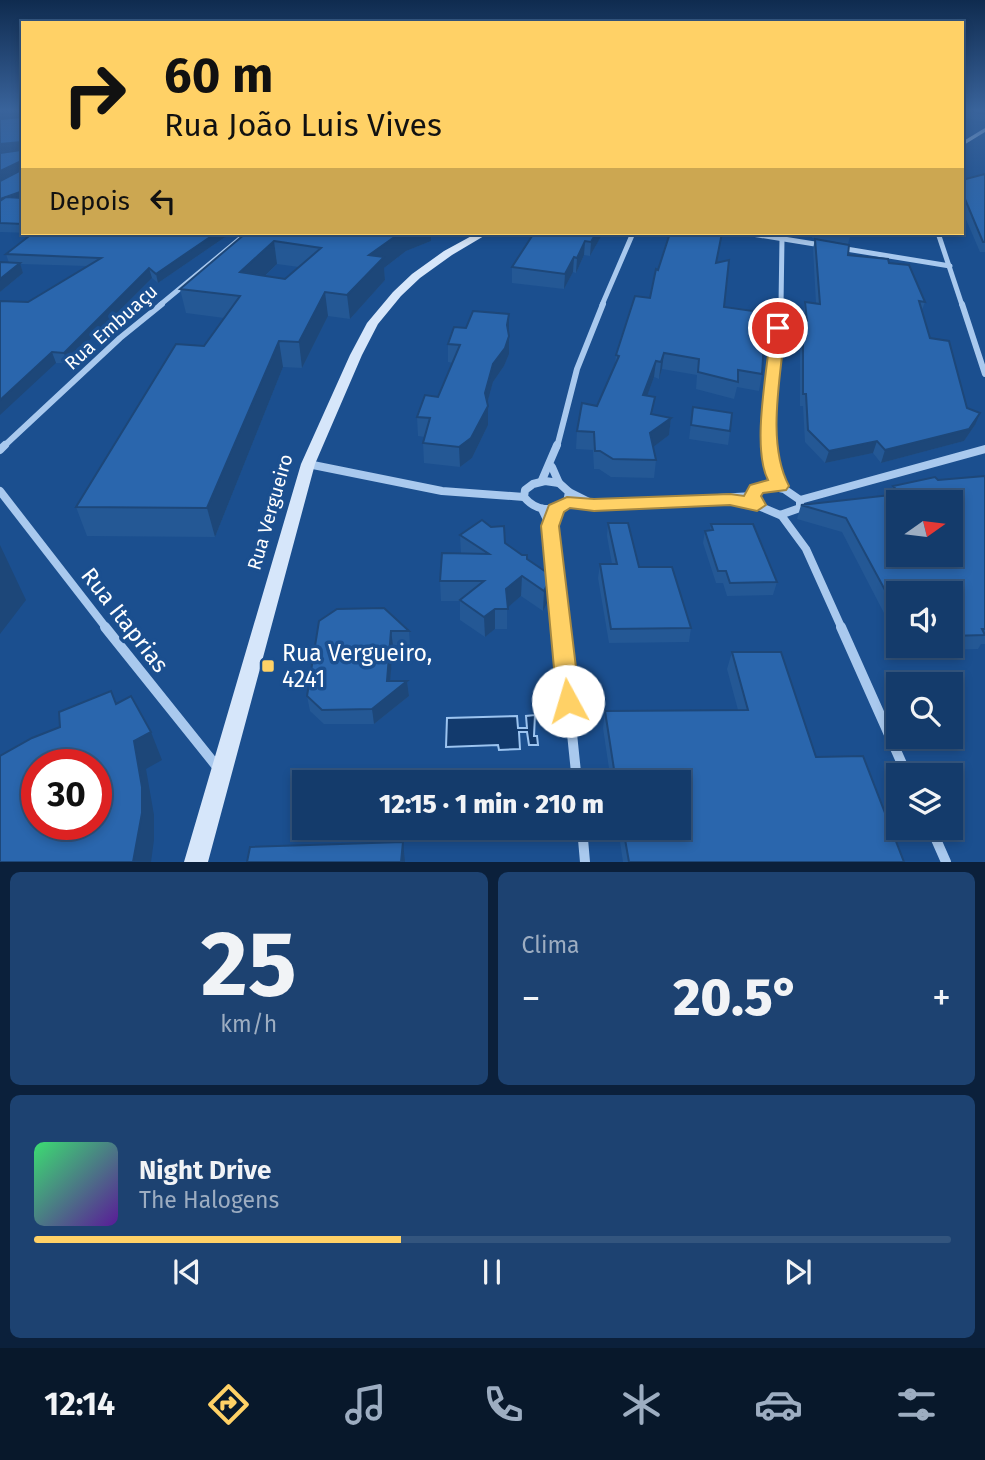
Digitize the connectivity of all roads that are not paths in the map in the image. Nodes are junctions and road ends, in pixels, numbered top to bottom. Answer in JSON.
{"nodes":[{"id":1,"x":245,"y":235,"type":"edge"},
{"id":2,"x":480,"y":235,"type":"edge"},
{"id":3,"x":632,"y":235,"type":"edge"},
{"id":4,"x":758,"y":235,"type":"edge"},
{"id":5,"x":939,"y":235,"type":"edge"},
{"id":6,"x":455,"y":237,"type":"dead end"},
{"id":7,"x":782,"y":239,"type":"junction"},
{"id":8,"x":448,"y":253,"type":"junction"},
{"id":9,"x":950,"y":266,"type":"junction"},
{"id":10,"x":985,"y":374,"type":"edge"},
{"id":11,"x":985,"y":449,"type":"edge"},
{"id":12,"x":0,"y":450,"type":"edge"},
{"id":13,"x":308,"y":464,"type":"junction"},
{"id":14,"x":552,"y":467,"type":"junction"},
{"id":15,"x":772,"y":471,"type":"junction"},
{"id":16,"x":542,"y":480,"type":"junction"},
{"id":17,"x":559,"y":483,"type":"junction"},
{"id":18,"x":766,"y":485,"type":"junction"},
{"id":19,"x":780,"y":486,"type":"junction"},
{"id":20,"x":0,"y":491,"type":"edge"},
{"id":21,"x":569,"y":492,"type":"junction"},
{"id":22,"x":793,"y":492,"type":"junction"},
{"id":23,"x":820,"y":494,"type":"junction"},
{"id":24,"x":524,"y":497,"type":"junction"},
{"id":25,"x":755,"y":500,"type":"junction"},
{"id":26,"x":800,"y":500,"type":"junction"},
{"id":27,"x":567,"y":502,"type":"junction"},
{"id":28,"x":594,"y":505,"type":"junction"},
{"id":29,"x":542,"y":509,"type":"junction"},
{"id":30,"x":556,"y":509,"type":"junction"},
{"id":31,"x":793,"y":513,"type":"junction"},
{"id":32,"x":781,"y":515,"type":"junction"},
{"id":33,"x":550,"y":526,"type":"junction"},
{"id":34,"x":796,"y":532,"type":"junction"},
{"id":35,"x":902,"y":763,"type":"edge"},
{"id":36,"x":576,"y":770,"type":"edge"},
{"id":37,"x":221,"y":771,"type":"junction"},
{"id":38,"x":583,"y":840,"type":"edge"},
{"id":39,"x":936,"y":840,"type":"edge"},
{"id":40,"x":196,"y":862,"type":"edge"},
{"id":41,"x":585,"y":862,"type":"edge"},
{"id":42,"x":946,"y":862,"type":"edge"}],
"edges":[{"from":1,"to":12,"type":"street","name":"Rua Embuaçu"},
{"from":2,"to":8,"type":"main road","name":"Rua Vergueiro"},
{"from":3,"to":14,"type":"street"},
{"from":4,"to":7,"type":"street"},
{"from":5,"to":9,"type":"street"},
{"from":6,"to":8,"type":"main road"},
{"from":7,"to":9,"type":"street"},
{"from":7,"to":15,"type":"street"},
{"from":8,"to":13,"type":"main road","name":"Rua Vergueiro"},
{"from":9,"to":10,"type":"street"},
{"from":11,"to":23,"type":"street"},
{"from":13,"to":24,"type":"street"},
{"from":13,"to":37,"type":"main road","name":"Rua Vergueiro"},
{"from":14,"to":16,"type":"street"},
{"from":14,"to":17,"type":"street"},
{"from":15,"to":18,"type":"street"},
{"from":15,"to":19,"type":"street"},
{"from":16,"to":17,"type":"street"},
{"from":16,"to":24,"type":"street"},
{"from":17,"to":21,"type":"street"},
{"from":18,"to":19,"type":"street"},
{"from":18,"to":25,"type":"street"},
{"from":19,"to":22,"type":"street"},
{"from":20,"to":37,"type":"street","name":"Rua Itaprias"},
{"from":21,"to":27,"type":"street"},
{"from":21,"to":28,"type":"street"},
{"from":22,"to":23,"type":"street"},
{"from":22,"to":26,"type":"street"},
{"from":23,"to":26,"type":"street"},
{"from":24,"to":29,"type":"street"},
{"from":25,"to":28,"type":"street"},
{"from":25,"to":32,"type":"street"},
{"from":26,"to":31,"type":"street"},
{"from":27,"to":28,"type":"street"},
{"from":27,"to":30,"type":"street"},
{"from":29,"to":30,"type":"street"},
{"from":29,"to":33,"type":"street"},
{"from":30,"to":33,"type":"street"},
{"from":31,"to":32,"type":"street"},
{"from":31,"to":34,"type":"street"},
{"from":32,"to":34,"type":"street"},
{"from":33,"to":36,"type":"street"},
{"from":34,"to":35,"type":"street"},
{"from":37,"to":40,"type":"main road","name":"Rua Vergueiro"},
{"from":38,"to":41,"type":"street"},
{"from":39,"to":42,"type":"street"}]}
